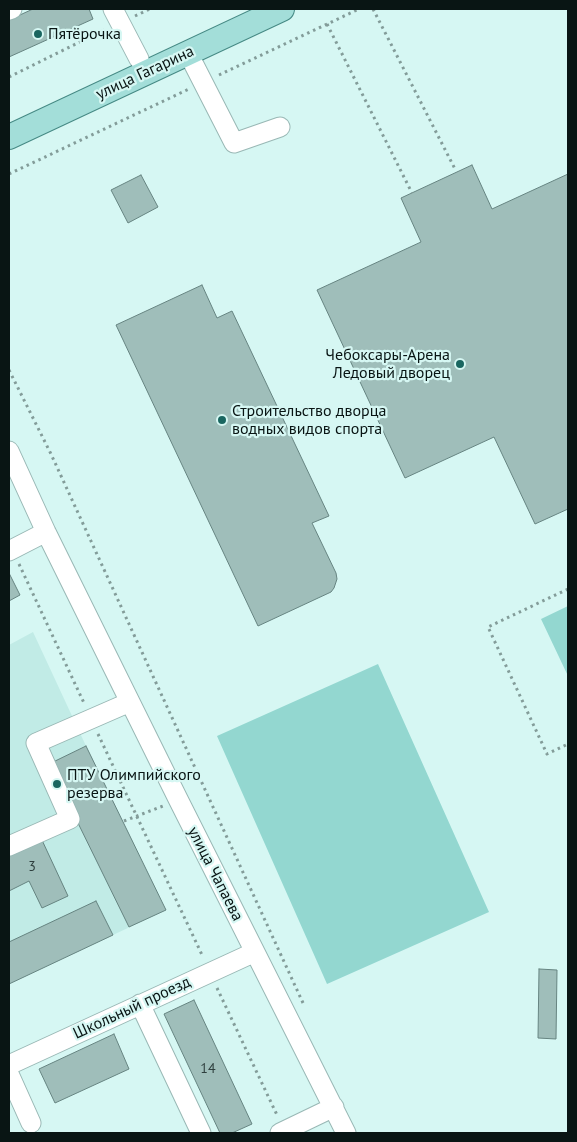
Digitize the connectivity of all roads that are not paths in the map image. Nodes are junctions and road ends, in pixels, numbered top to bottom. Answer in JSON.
{"nodes":[{"id":1,"x":113,"y":9,"type":"edge"},
{"id":2,"x":246,"y":9,"type":"edge"},
{"id":3,"x":282,"y":9,"type":"edge"},
{"id":4,"x":185,"y":46,"type":"junction"},
{"id":5,"x":139,"y":58,"type":"junction"},
{"id":6,"x":9,"y":120,"type":"edge"},
{"id":7,"x":280,"y":128,"type":"dead end"},
{"id":8,"x":9,"y":137,"type":"edge"},
{"id":9,"x":9,"y":451,"type":"edge"},
{"id":10,"x":46,"y":532,"type":"junction"},
{"id":11,"x":10,"y":550,"type":"edge"},
{"id":12,"x":130,"y":702,"type":"junction"},
{"id":13,"x":9,"y":846,"type":"edge"},
{"id":14,"x":255,"y":952,"type":"junction"},
{"id":15,"x":140,"y":1004,"type":"junction"},
{"id":16,"x":9,"y":1065,"type":"edge"},
{"id":17,"x":9,"y":1074,"type":"edge"},
{"id":18,"x":334,"y":1107,"type":"junction"},
{"id":19,"x":31,"y":1123,"type":"dead end"},
{"id":20,"x":282,"y":1132,"type":"edge"},
{"id":21,"x":201,"y":1133,"type":"edge"},
{"id":22,"x":346,"y":1133,"type":"edge"}],
"edges":[{"from":1,"to":5,"type":"street"},
{"from":2,"to":4,"type":"main road","name":"улица Гагарина"},
{"from":3,"to":4,"type":"main road","name":"улица Гагарина"},
{"from":4,"to":5,"type":"main road","name":"улица Гагарина"},
{"from":4,"to":7,"type":"street"},
{"from":4,"to":8,"type":"main road","name":"улица Гагарина"},
{"from":5,"to":6,"type":"main road","name":"улица Гагарина"},
{"from":9,"to":10,"type":"street","name":"улица Чапаева"},
{"from":10,"to":11,"type":"street"},
{"from":10,"to":12,"type":"street","name":"улица Чапаева"},
{"from":12,"to":13,"type":"street"},
{"from":12,"to":14,"type":"street","name":"улица Чапаева"},
{"from":14,"to":15,"type":"street","name":"Школьный проезд"},
{"from":14,"to":18,"type":"street","name":"улица Чапаева"},
{"from":15,"to":16,"type":"street","name":"Школьный проезд"},
{"from":15,"to":21,"type":"street"},
{"from":17,"to":19,"type":"street"},
{"from":18,"to":20,"type":"street"},
{"from":18,"to":22,"type":"street","name":"улица Чапаева"}]}
